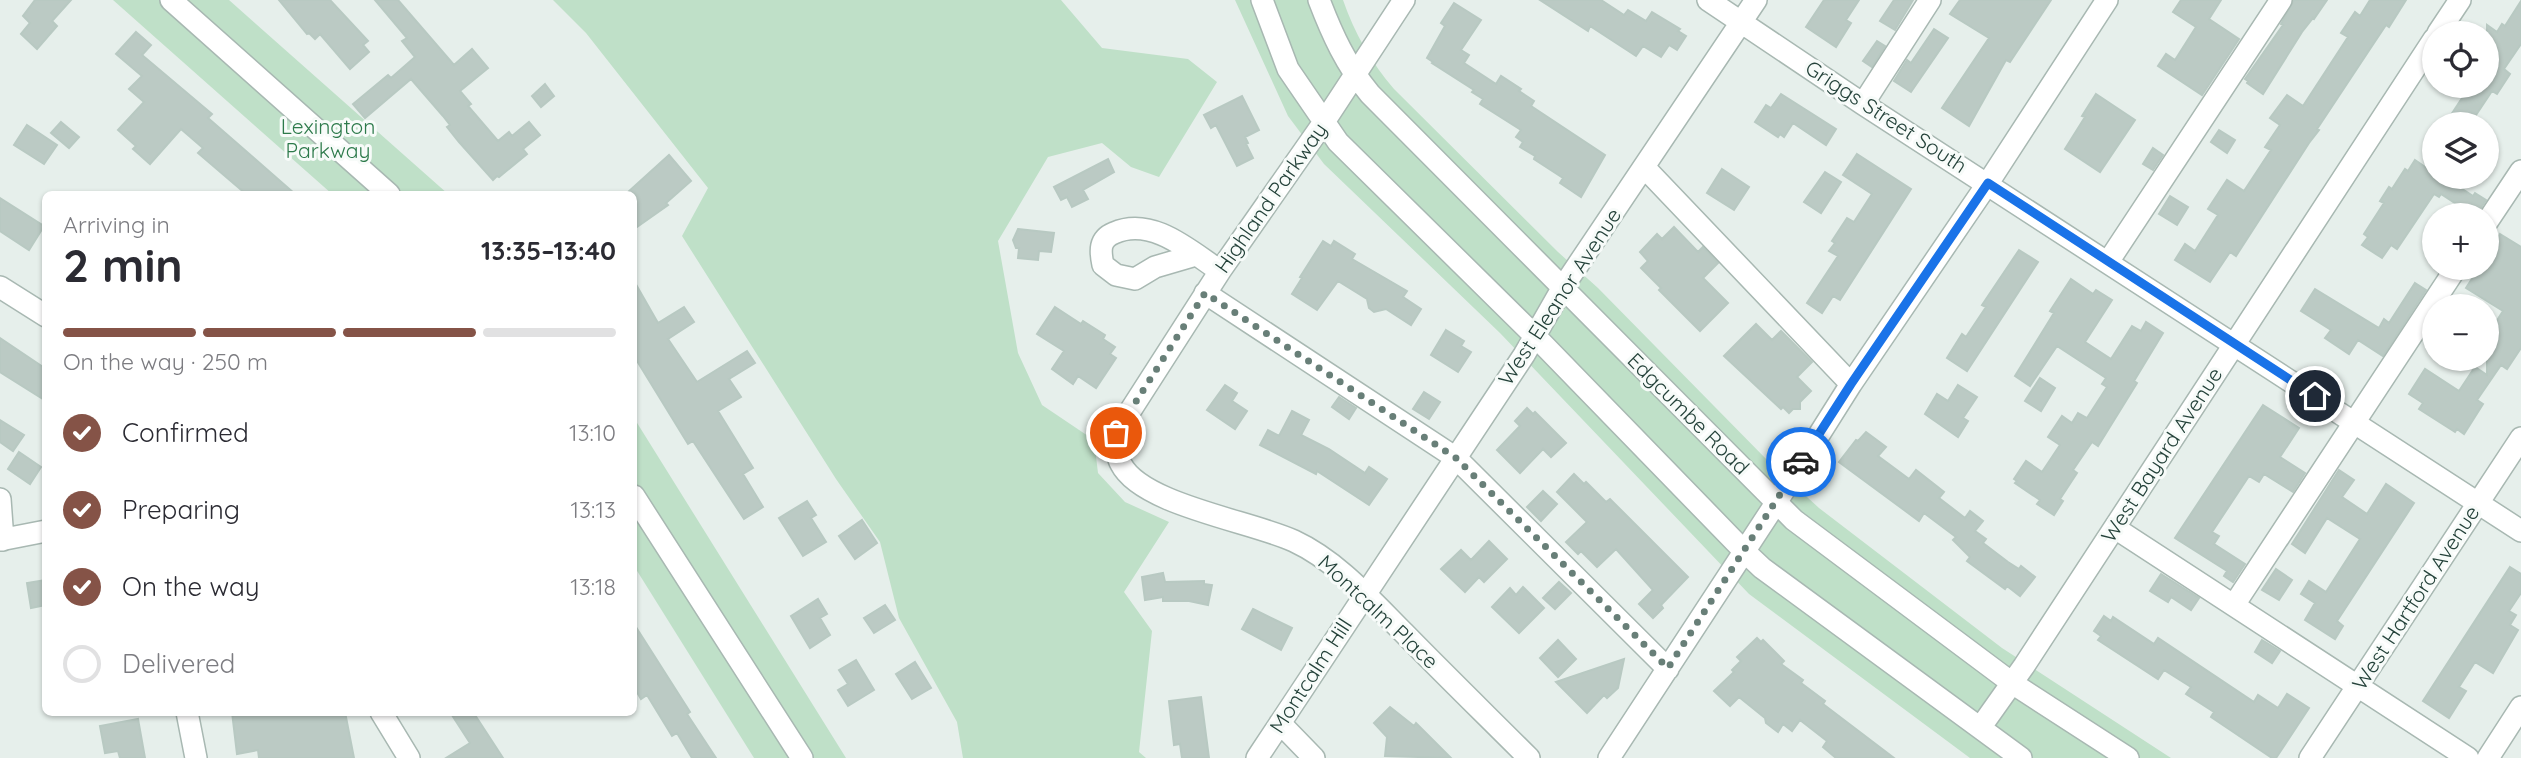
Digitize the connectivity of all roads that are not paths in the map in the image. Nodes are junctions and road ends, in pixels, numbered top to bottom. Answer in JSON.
{"nodes":[{"id":1,"x":171,"y":0,"type":"edge"},
{"id":2,"x":1262,"y":0,"type":"edge"},
{"id":3,"x":1319,"y":0,"type":"edge"},
{"id":4,"x":1404,"y":0,"type":"edge"},
{"id":5,"x":1708,"y":0,"type":"edge"},
{"id":6,"x":1756,"y":0,"type":"edge"},
{"id":7,"x":1930,"y":0,"type":"edge"},
{"id":8,"x":2108,"y":0,"type":"edge"},
{"id":9,"x":2281,"y":0,"type":"edge"},
{"id":10,"x":2460,"y":0,"type":"edge"},
{"id":11,"x":2446,"y":21,"type":"edge"},
{"id":12,"x":1742,"y":22,"type":"junction"},
{"id":13,"x":2422,"y":57,"type":"edge"},
{"id":14,"x":1354,"y":75,"type":"junction"},
{"id":15,"x":1863,"y":104,"type":"junction"},
{"id":16,"x":1324,"y":122,"type":"junction"},
{"id":17,"x":1644,"y":167,"type":"junction"},
{"id":18,"x":2521,"y":171,"type":"edge"},
{"id":19,"x":1988,"y":183,"type":"junction"},
{"id":20,"x":386,"y":191,"type":"edge"},
{"id":21,"x":2499,"y":204,"type":"edge"},
{"id":22,"x":1196,"y":256,"type":"dead end"},
{"id":23,"x":2108,"y":262,"type":"junction"},
{"id":24,"x":1220,"y":271,"type":"junction"},
{"id":25,"x":2448,"y":280,"type":"edge"},
{"id":26,"x":0,"y":287,"type":"edge"},
{"id":27,"x":1563,"y":287,"type":"junction"},
{"id":28,"x":1205,"y":293,"type":"junction"},
{"id":29,"x":42,"y":313,"type":"edge"},
{"id":30,"x":1535,"y":337,"type":"junction"},
{"id":31,"x":2235,"y":344,"type":"junction"},
{"id":32,"x":1851,"y":384,"type":"junction"},
{"id":33,"x":2354,"y":422,"type":"junction"},
{"id":34,"x":1116,"y":433,"type":"joint"},
{"id":35,"x":2521,"y":438,"type":"edge"},
{"id":36,"x":1456,"y":458,"type":"junction"},
{"id":37,"x":0,"y":499,"type":"edge"},
{"id":38,"x":637,"y":501,"type":"edge"},
{"id":39,"x":1776,"y":503,"type":"junction"},
{"id":40,"x":2478,"y":503,"type":"junction"},
{"id":41,"x":2115,"y":528,"type":"junction"},
{"id":42,"x":2521,"y":531,"type":"edge"},
{"id":43,"x":42,"y":532,"type":"edge"},
{"id":44,"x":1,"y":540,"type":"edge"},
{"id":45,"x":1744,"y":551,"type":"junction"},
{"id":46,"x":1365,"y":594,"type":"junction"},
{"id":47,"x":2234,"y":605,"type":"junction"},
{"id":48,"x":1668,"y":668,"type":"junction"},
{"id":49,"x":2012,"y":682,"type":"junction"},
{"id":50,"x":2358,"y":686,"type":"junction"},
{"id":51,"x":2521,"y":708,"type":"edge"},
{"id":52,"x":188,"y":716,"type":"edge"},
{"id":53,"x":384,"y":716,"type":"edge"},
{"id":54,"x":1280,"y":723,"type":"junction"},
{"id":55,"x":1980,"y":728,"type":"junction"},
{"id":56,"x":196,"y":758,"type":"edge"},
{"id":57,"x":410,"y":758,"type":"edge"},
{"id":58,"x":802,"y":758,"type":"edge"},
{"id":59,"x":1257,"y":758,"type":"edge"},
{"id":60,"x":1314,"y":758,"type":"edge"},
{"id":61,"x":1529,"y":758,"type":"edge"},
{"id":62,"x":1609,"y":758,"type":"edge"},
{"id":63,"x":2021,"y":758,"type":"edge"},
{"id":64,"x":2128,"y":758,"type":"edge"},
{"id":65,"x":2310,"y":758,"type":"edge"},
{"id":66,"x":2468,"y":758,"type":"edge"},
{"id":67,"x":2488,"y":758,"type":"edge"}],
"edges":[{"from":1,"to":20,"type":"street"},
{"from":2,"to":16,"type":"street"},
{"from":3,"to":14,"type":"street","name":"Edgcumbe Road"},
{"from":4,"to":14,"type":"street","name":"Highland Parkway"},
{"from":5,"to":12,"type":"street","name":"Griggs Street South"},
{"from":6,"to":12,"type":"street","name":"West Eleanor Avenue"},
{"from":7,"to":15,"type":"street"},
{"from":8,"to":19,"type":"street"},
{"from":9,"to":23,"type":"street"},
{"from":10,"to":11,"type":"street"},
{"from":12,"to":15,"type":"street","name":"Griggs Street South"},
{"from":12,"to":17,"type":"street","name":"West Eleanor Avenue"},
{"from":13,"to":31,"type":"street","name":"West Bayard Avenue"},
{"from":14,"to":16,"type":"street","name":"Highland Parkway"},
{"from":14,"to":27,"type":"street","name":"Edgcumbe Road"},
{"from":15,"to":19,"type":"street","name":"Griggs Street South"},
{"from":16,"to":24,"type":"street","name":"Highland Parkway"},
{"from":16,"to":30,"type":"street"},
{"from":17,"to":27,"type":"street","name":"West Eleanor Avenue"},
{"from":17,"to":32,"type":"street"},
{"from":18,"to":21,"type":"street"},
{"from":19,"to":23,"type":"street","name":"Griggs Street South"},
{"from":19,"to":32,"type":"street"},
{"from":22,"to":24,"type":"street"},
{"from":23,"to":31,"type":"street","name":"Griggs Street South"},
{"from":24,"to":28,"type":"street","name":"Highland Parkway"},
{"from":25,"to":33,"type":"street"},
{"from":26,"to":29,"type":"street"},
{"from":27,"to":30,"type":"street","name":"West Eleanor Avenue"},
{"from":27,"to":39,"type":"street","name":"Edgcumbe Road"},
{"from":28,"to":34,"type":"street","name":"Highland Parkway"},
{"from":28,"to":36,"type":"street"},
{"from":30,"to":36,"type":"street","name":"West Eleanor Avenue"},
{"from":30,"to":45,"type":"street"},
{"from":31,"to":33,"type":"street","name":"Griggs Street South"},
{"from":31,"to":41,"type":"street","name":"West Bayard Avenue"},
{"from":32,"to":39,"type":"street"},
{"from":33,"to":40,"type":"street","name":"Griggs Street South"},
{"from":33,"to":47,"type":"street"},
{"from":34,"to":46,"type":"street","name":"Montcalm Place"},
{"from":35,"to":40,"type":"street","name":"West Hartford Avenue"},
{"from":36,"to":46,"type":"street","name":"West Eleanor Avenue"},
{"from":36,"to":48,"type":"street"},
{"from":37,"to":44,"type":"street"},
{"from":38,"to":58,"type":"street"},
{"from":39,"to":45,"type":"street"},
{"from":39,"to":49,"type":"street","name":"Edgcumbe Road"},
{"from":40,"to":42,"type":"street","name":"Griggs Street South"},
{"from":40,"to":50,"type":"street","name":"West Hartford Avenue"},
{"from":41,"to":47,"type":"street"},
{"from":41,"to":49,"type":"street","name":"West Bayard Avenue"},
{"from":43,"to":44,"type":"street"},
{"from":45,"to":48,"type":"street"},
{"from":45,"to":55,"type":"street"},
{"from":46,"to":54,"type":"street","name":"Montcalm Hill"},
{"from":46,"to":61,"type":"street","name":"Montcalm Place"},
{"from":47,"to":50,"type":"street"},
{"from":48,"to":62,"type":"street"},
{"from":49,"to":55,"type":"street","name":"West Bayard Avenue"},
{"from":49,"to":64,"type":"street","name":"Edgcumbe Road"},
{"from":50,"to":65,"type":"street","name":"West Hartford Avenue"},
{"from":50,"to":66,"type":"street"},
{"from":51,"to":67,"type":"street"},
{"from":52,"to":56,"type":"street"},
{"from":53,"to":57,"type":"street"},
{"from":54,"to":59,"type":"street","name":"Montcalm Hill"},
{"from":54,"to":60,"type":"street"},
{"from":55,"to":63,"type":"street"}]}
